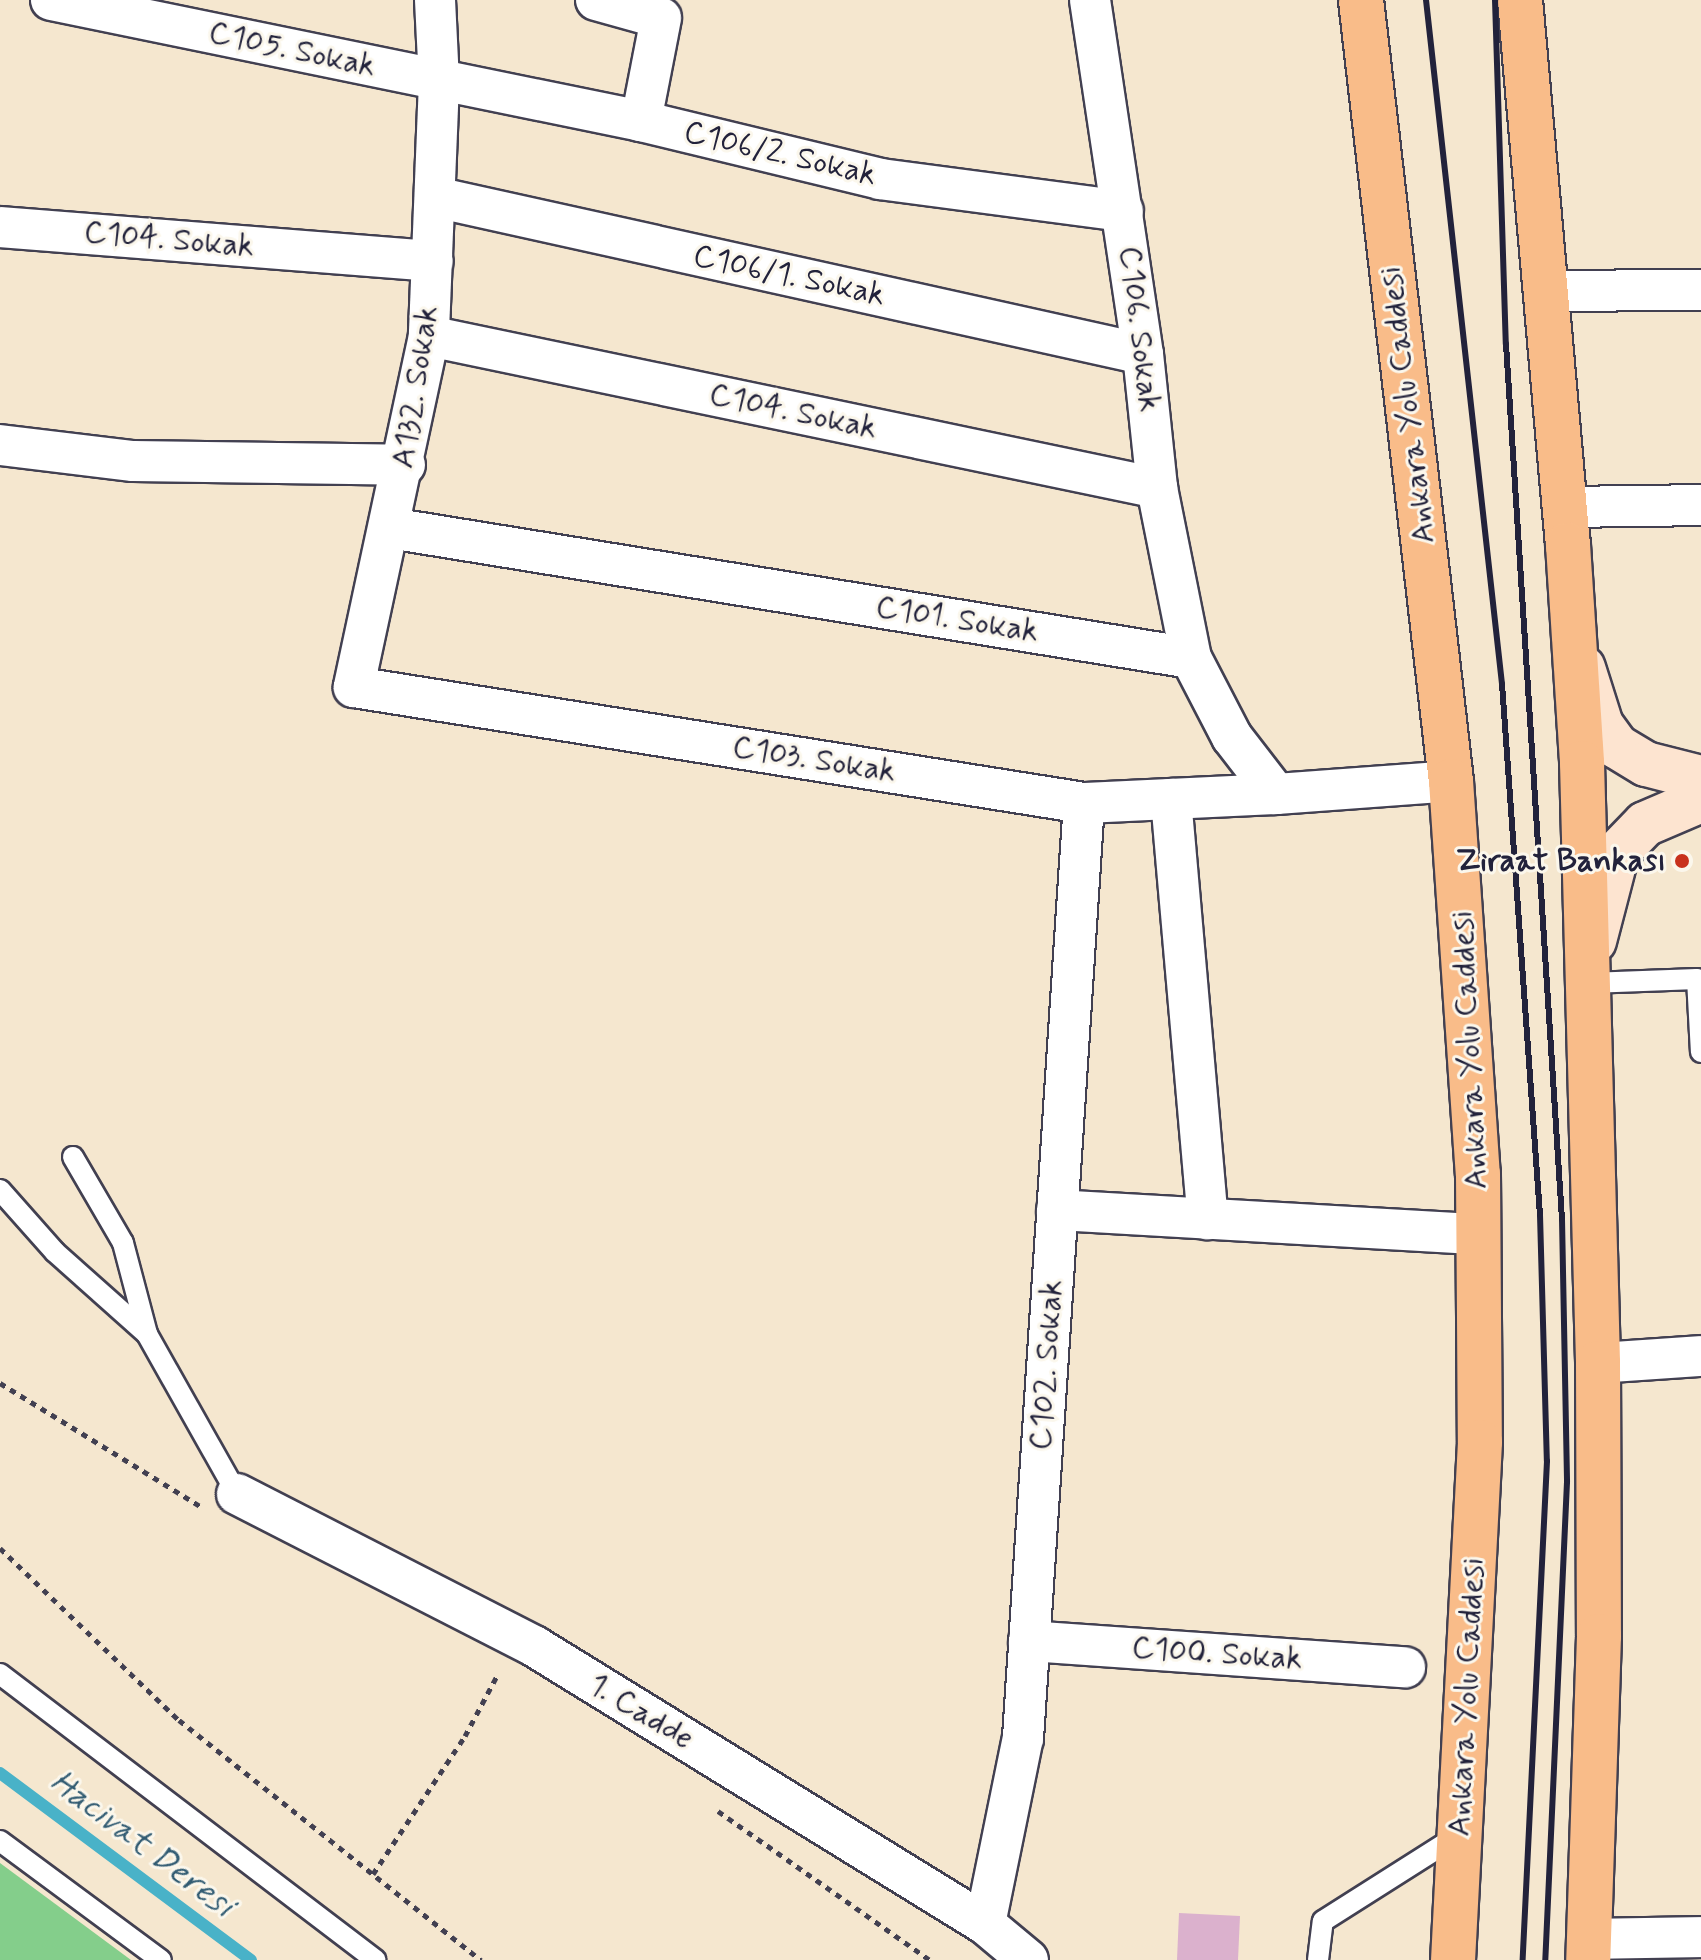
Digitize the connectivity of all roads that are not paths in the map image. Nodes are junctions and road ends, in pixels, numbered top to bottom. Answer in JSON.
{"nodes":[{"id":1,"x":51,"y":0,"type":"edge"},
{"id":2,"x":435,"y":0,"type":"edge"},
{"id":3,"x":596,"y":0,"type":"edge"},
{"id":4,"x":1090,"y":0,"type":"edge"},
{"id":5,"x":1361,"y":0,"type":"edge"},
{"id":6,"x":1520,"y":0,"type":"edge"},
{"id":7,"x":212,"y":16,"type":"edge"},
{"id":8,"x":439,"y":82,"type":"junction"},
{"id":9,"x":641,"y":121,"type":"junction"},
{"id":10,"x":435,"y":197,"type":"junction"},
{"id":11,"x":1123,"y":211,"type":"junction"},
{"id":12,"x":0,"y":227,"type":"edge"},
{"id":13,"x":433,"y":261,"type":"junction"},
{"id":14,"x":1701,"y":290,"type":"edge"},
{"id":15,"x":1546,"y":291,"type":"junction"},
{"id":16,"x":429,"y":336,"type":"junction"},
{"id":17,"x":1143,"y":354,"type":"junction"},
{"id":18,"x":0,"y":445,"type":"edge"},
{"id":19,"x":405,"y":465,"type":"junction"},
{"id":20,"x":1157,"y":488,"type":"junction"},
{"id":21,"x":1701,"y":505,"type":"edge"},
{"id":22,"x":1565,"y":507,"type":"junction"},
{"id":23,"x":390,"y":528,"type":"junction"},
{"id":24,"x":1573,"y":629,"type":"junction"},
{"id":25,"x":1191,"y":658,"type":"junction"},
{"id":26,"x":354,"y":687,"type":"joint"},
{"id":27,"x":1701,"y":778,"type":"edge"},
{"id":28,"x":1451,"y":781,"type":"junction"},
{"id":29,"x":1276,"y":794,"type":"junction"},
{"id":30,"x":1171,"y":799,"type":"junction"},
{"id":31,"x":1701,"y":800,"type":"edge"},
{"id":32,"x":1084,"y":803,"type":"junction"},
{"id":33,"x":1589,"y":977,"type":"junction"},
{"id":34,"x":1701,"y":1052,"type":"edge"},
{"id":35,"x":73,"y":1157,"type":"dead end"},
{"id":36,"x":0,"y":1190,"type":"edge"},
{"id":37,"x":1057,"y":1210,"type":"junction"},
{"id":38,"x":1208,"y":1219,"type":"junction"},
{"id":39,"x":1479,"y":1234,"type":"junction"},
{"id":40,"x":147,"y":1334,"type":"junction"},
{"id":41,"x":1701,"y":1356,"type":"edge"},
{"id":42,"x":1598,"y":1363,"type":"junction"},
{"id":43,"x":220,"y":1501,"type":"joint"},
{"id":44,"x":1029,"y":1641,"type":"junction"},
{"id":45,"x":1405,"y":1667,"type":"dead end"},
{"id":46,"x":0,"y":1674,"type":"edge"},
{"id":47,"x":1460,"y":1834,"type":"junction"},
{"id":48,"x":0,"y":1841,"type":"edge"},
{"id":49,"x":985,"y":1924,"type":"junction"},
{"id":50,"x":1701,"y":1937,"type":"edge"},
{"id":51,"x":1589,"y":1950,"type":"edge"},
{"id":52,"x":161,"y":1960,"type":"edge"},
{"id":53,"x":375,"y":1960,"type":"edge"},
{"id":54,"x":1028,"y":1960,"type":"edge"},
{"id":55,"x":1318,"y":1960,"type":"edge"},
{"id":56,"x":1453,"y":1960,"type":"edge"}],
"edges":[{"from":1,"to":7,"type":"street","name":"C105. Sokak"},
{"from":2,"to":8,"type":"street","name":"A132. Sokak"},
{"from":3,"to":9,"type":"street"},
{"from":4,"to":11,"type":"street","name":"C106. Sokak"},
{"from":5,"to":28,"type":"highway","name":"Ankara Yolu Caddesi"},
{"from":6,"to":15,"type":"highway"},
{"from":7,"to":8,"type":"street","name":"C105. Sokak"},
{"from":8,"to":9,"type":"street","name":"C106/2. Sokak"},
{"from":8,"to":10,"type":"street","name":"A132. Sokak"},
{"from":9,"to":11,"type":"street","name":"C106/2. Sokak"},
{"from":10,"to":13,"type":"street","name":"A132. Sokak"},
{"from":10,"to":17,"type":"street","name":"C106/1. Sokak"},
{"from":11,"to":17,"type":"street","name":"C106. Sokak"},
{"from":12,"to":13,"type":"street","name":"C104. Sokak"},
{"from":13,"to":16,"type":"street","name":"A132. Sokak"},
{"from":14,"to":15,"type":"street"},
{"from":15,"to":22,"type":"highway"},
{"from":16,"to":19,"type":"street","name":"A132. Sokak"},
{"from":16,"to":20,"type":"street","name":"C104. Sokak"},
{"from":17,"to":20,"type":"street","name":"C106. Sokak"},
{"from":18,"to":19,"type":"street"},
{"from":19,"to":23,"type":"street","name":"A132. Sokak"},
{"from":20,"to":25,"type":"street","name":"C106. Sokak"},
{"from":21,"to":22,"type":"street"},
{"from":22,"to":24,"type":"highway"},
{"from":23,"to":25,"type":"street","name":"C101. Sokak"},
{"from":23,"to":26,"type":"street","name":"A132. Sokak"},
{"from":24,"to":27,"type":"main road"},
{"from":24,"to":33,"type":"highway"},
{"from":25,"to":29,"type":"street"},
{"from":26,"to":32,"type":"street","name":"C103. Sokak"},
{"from":28,"to":29,"type":"street"},
{"from":28,"to":39,"type":"highway","name":"Ankara Yolu Caddesi"},
{"from":29,"to":30,"type":"street","name":"C103. Sokak"},
{"from":30,"to":32,"type":"street","name":"C103. Sokak"},
{"from":30,"to":38,"type":"street"},
{"from":31,"to":33,"type":"main road"},
{"from":32,"to":37,"type":"street","name":"C102. Sokak"},
{"from":33,"to":34,"type":"lane"},
{"from":33,"to":42,"type":"highway"},
{"from":35,"to":40,"type":"lane"},
{"from":36,"to":40,"type":"lane"},
{"from":37,"to":38,"type":"street"},
{"from":37,"to":44,"type":"street","name":"C102. Sokak"},
{"from":38,"to":39,"type":"street"},
{"from":39,"to":47,"type":"highway","name":"Ankara Yolu Caddesi"},
{"from":40,"to":43,"type":"lane"},
{"from":41,"to":42,"type":"street"},
{"from":42,"to":51,"type":"highway"},
{"from":43,"to":49,"type":"street","name":"1. Cadde"},
{"from":44,"to":45,"type":"street","name":"C100. Sokak"},
{"from":44,"to":49,"type":"street","name":"C102. Sokak"},
{"from":46,"to":53,"type":"lane"},
{"from":47,"to":55,"type":"lane"},
{"from":47,"to":56,"type":"highway","name":"Ankara Yolu Caddesi"},
{"from":48,"to":52,"type":"lane"},
{"from":49,"to":54,"type":"street","name":"1. Cadde"},
{"from":50,"to":51,"type":"street"}]}
